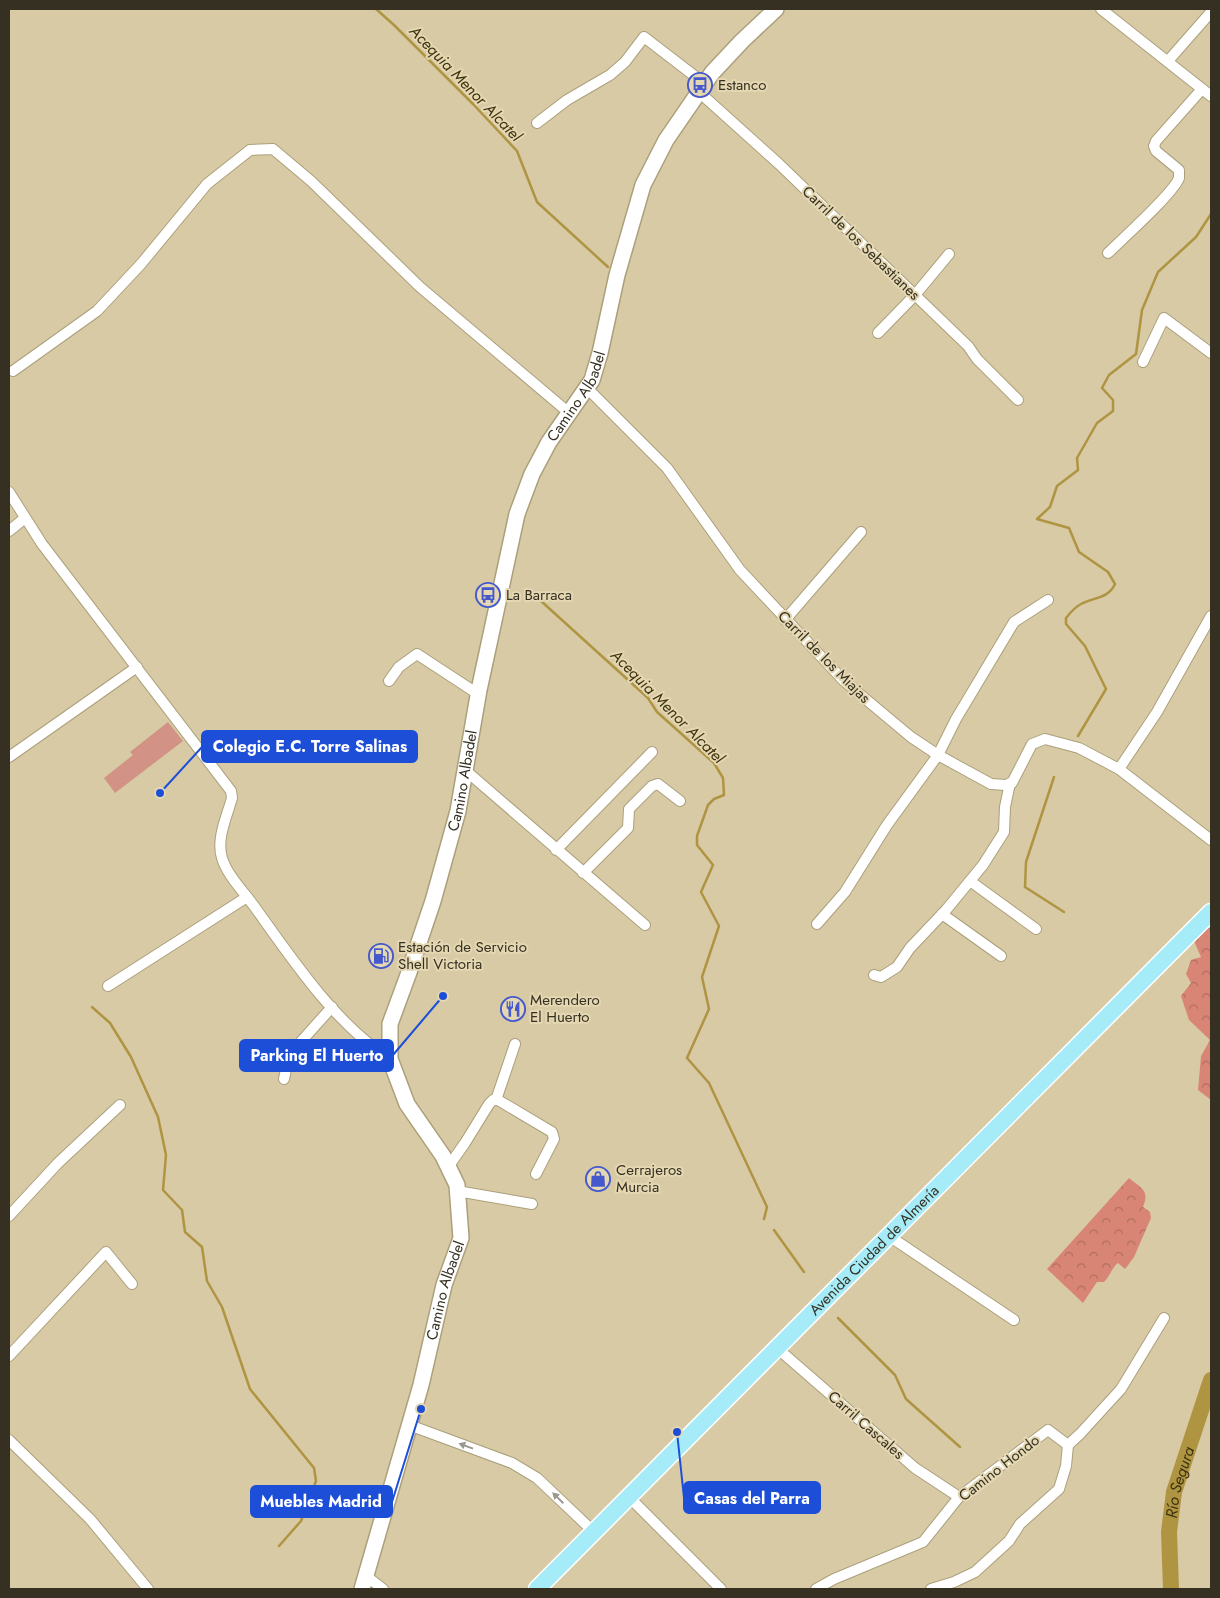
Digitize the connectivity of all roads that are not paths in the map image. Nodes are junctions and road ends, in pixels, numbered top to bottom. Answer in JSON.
{"nodes":[{"id":1,"x":1101,"y":9,"type":"edge"},
{"id":2,"x":772,"y":10,"type":"edge"},
{"id":3,"x":1210,"y":16,"type":"edge"},
{"id":4,"x":1168,"y":61,"type":"junction"},
{"id":5,"x":702,"y":88,"type":"junction"},
{"id":6,"x":1202,"y":89,"type":"junction"},
{"id":7,"x":1211,"y":96,"type":"edge"},
{"id":8,"x":537,"y":123,"type":"dead end"},
{"id":9,"x":1108,"y":253,"type":"dead end"},
{"id":10,"x":949,"y":254,"type":"dead end"},
{"id":11,"x":915,"y":295,"type":"junction"},
{"id":12,"x":878,"y":333,"type":"dead end"},
{"id":13,"x":1211,"y":352,"type":"edge"},
{"id":14,"x":1143,"y":362,"type":"dead end"},
{"id":15,"x":13,"y":371,"type":"dead end"},
{"id":16,"x":587,"y":388,"type":"junction"},
{"id":17,"x":1018,"y":400,"type":"dead end"},
{"id":18,"x":568,"y":412,"type":"junction"},
{"id":19,"x":9,"y":492,"type":"edge"},
{"id":20,"x":25,"y":518,"type":"junction"},
{"id":21,"x":9,"y":531,"type":"edge"},
{"id":22,"x":861,"y":532,"type":"dead end"},
{"id":23,"x":1048,"y":600,"type":"dead end"},
{"id":24,"x":1211,"y":616,"type":"edge"},
{"id":25,"x":785,"y":620,"type":"junction"},
{"id":26,"x":137,"y":667,"type":"junction"},
{"id":27,"x":389,"y":681,"type":"dead end"},
{"id":28,"x":478,"y":694,"type":"junction"},
{"id":29,"x":652,"y":752,"type":"dead end"},
{"id":30,"x":938,"y":755,"type":"junction"},
{"id":31,"x":9,"y":757,"type":"edge"},
{"id":32,"x":1119,"y":769,"type":"junction"},
{"id":33,"x":465,"y":770,"type":"junction"},
{"id":34,"x":1010,"y":784,"type":"junction"},
{"id":35,"x":680,"y":801,"type":"dead end"},
{"id":36,"x":1208,"y":838,"type":"edge"},
{"id":37,"x":556,"y":850,"type":"junction"},
{"id":38,"x":583,"y":873,"type":"junction"},
{"id":39,"x":970,"y":881,"type":"junction"},
{"id":40,"x":247,"y":897,"type":"junction"},
{"id":41,"x":1211,"y":912,"type":"edge"},
{"id":42,"x":942,"y":914,"type":"junction"},
{"id":43,"x":817,"y":924,"type":"dead end"},
{"id":44,"x":645,"y":925,"type":"dead end"},
{"id":45,"x":1036,"y":929,"type":"dead end"},
{"id":46,"x":1001,"y":956,"type":"dead end"},
{"id":47,"x":874,"y":976,"type":"dead end"},
{"id":48,"x":108,"y":986,"type":"dead end"},
{"id":49,"x":332,"y":1007,"type":"junction"},
{"id":50,"x":515,"y":1044,"type":"dead end"},
{"id":51,"x":390,"y":1059,"type":"junction"},
{"id":52,"x":284,"y":1079,"type":"dead end"},
{"id":53,"x":496,"y":1100,"type":"junction"},
{"id":54,"x":120,"y":1105,"type":"dead end"},
{"id":55,"x":448,"y":1167,"type":"junction"},
{"id":56,"x":536,"y":1174,"type":"dead end"},
{"id":57,"x":457,"y":1191,"type":"junction"},
{"id":58,"x":532,"y":1204,"type":"dead end"},
{"id":59,"x":9,"y":1216,"type":"edge"},
{"id":60,"x":889,"y":1236,"type":"junction"},
{"id":61,"x":132,"y":1284,"type":"dead end"},
{"id":62,"x":1164,"y":1318,"type":"dead end"},
{"id":63,"x":1014,"y":1320,"type":"dead end"},
{"id":64,"x":777,"y":1348,"type":"junction"},
{"id":65,"x":9,"y":1356,"type":"edge"},
{"id":66,"x":410,"y":1425,"type":"junction"},
{"id":67,"x":9,"y":1440,"type":"edge"},
{"id":68,"x":1068,"y":1445,"type":"junction"},
{"id":69,"x":629,"y":1496,"type":"junction"},
{"id":70,"x":959,"y":1497,"type":"junction"},
{"id":71,"x":594,"y":1532,"type":"junction"},
{"id":72,"x":364,"y":1583,"type":"edge"},
{"id":73,"x":148,"y":1589,"type":"edge"},
{"id":74,"x":383,"y":1589,"type":"edge"},
{"id":75,"x":537,"y":1589,"type":"edge"},
{"id":76,"x":721,"y":1589,"type":"edge"},
{"id":77,"x":816,"y":1589,"type":"edge"},
{"id":78,"x":931,"y":1589,"type":"edge"}],
"edges":[{"from":1,"to":4,"type":"street"},
{"from":2,"to":5,"type":"main road","name":"Camino Albadel"},
{"from":3,"to":4,"type":"street"},
{"from":4,"to":6,"type":"street"},
{"from":5,"to":8,"type":"street","name":"Carril de los Sebastianes"},
{"from":5,"to":11,"type":"street","name":"Carril de los Sebastianes"},
{"from":5,"to":16,"type":"main road","name":"Camino Albadel"},
{"from":6,"to":7,"type":"street"},
{"from":6,"to":9,"type":"street"},
{"from":10,"to":11,"type":"street"},
{"from":11,"to":12,"type":"street"},
{"from":11,"to":17,"type":"street","name":"Carril de los Sebastianes"},
{"from":13,"to":14,"type":"street"},
{"from":15,"to":18,"type":"street"},
{"from":16,"to":18,"type":"main road","name":"Camino Albadel"},
{"from":16,"to":25,"type":"street","name":"Carril de los Miajas"},
{"from":18,"to":28,"type":"main road","name":"Camino Albadel"},
{"from":19,"to":20,"type":"street"},
{"from":20,"to":21,"type":"street"},
{"from":20,"to":26,"type":"street"},
{"from":22,"to":25,"type":"street"},
{"from":23,"to":30,"type":"street"},
{"from":24,"to":32,"type":"street"},
{"from":25,"to":30,"type":"street","name":"Carril de los Miajas"},
{"from":26,"to":31,"type":"street"},
{"from":26,"to":40,"type":"street"},
{"from":27,"to":28,"type":"street"},
{"from":28,"to":33,"type":"main road","name":"Camino Albadel"},
{"from":29,"to":37,"type":"street"},
{"from":30,"to":34,"type":"street","name":"Carril de los Miajas"},
{"from":30,"to":43,"type":"street"},
{"from":32,"to":34,"type":"street"},
{"from":32,"to":36,"type":"street"},
{"from":33,"to":37,"type":"street"},
{"from":33,"to":51,"type":"main road","name":"Camino Albadel"},
{"from":34,"to":39,"type":"street"},
{"from":35,"to":38,"type":"street"},
{"from":37,"to":38,"type":"street"},
{"from":38,"to":44,"type":"street"},
{"from":39,"to":42,"type":"street"},
{"from":39,"to":45,"type":"street"},
{"from":40,"to":48,"type":"street"},
{"from":40,"to":49,"type":"street"},
{"from":41,"to":60,"type":"main road","name":"Avenida Ciudad de Almería"},
{"from":42,"to":46,"type":"street"},
{"from":42,"to":47,"type":"street"},
{"from":49,"to":51,"type":"street"},
{"from":49,"to":52,"type":"street"},
{"from":50,"to":53,"type":"street"},
{"from":51,"to":55,"type":"main road","name":"Camino Albadel"},
{"from":53,"to":55,"type":"street"},
{"from":53,"to":56,"type":"street"},
{"from":54,"to":59,"type":"street"},
{"from":55,"to":57,"type":"main road","name":"Camino Albadel"},
{"from":57,"to":58,"type":"street"},
{"from":57,"to":66,"type":"main road","name":"Camino Albadel"},
{"from":60,"to":63,"type":"street"},
{"from":60,"to":64,"type":"main road","name":"Avenida Ciudad de Almería"},
{"from":61,"to":65,"type":"street"},
{"from":62,"to":68,"type":"street"},
{"from":64,"to":69,"type":"main road","name":"Avenida Ciudad de Almería"},
{"from":64,"to":70,"type":"street","name":"Carril Cascales"},
{"from":71,"to":66,"type":"street","one_way":true},
{"from":66,"to":72,"type":"main road","name":"Camino Albadel"},
{"from":67,"to":73,"type":"street"},
{"from":68,"to":70,"type":"street","name":"Camino Hondo"},
{"from":68,"to":78,"type":"street"},
{"from":69,"to":71,"type":"main road","name":"Avenida Ciudad de Almería"},
{"from":69,"to":76,"type":"street"},
{"from":70,"to":77,"type":"street","name":"Camino Hondo"},
{"from":71,"to":75,"type":"main road","name":"Avenida Ciudad de Almería"},
{"from":72,"to":74,"type":"street"}]}
